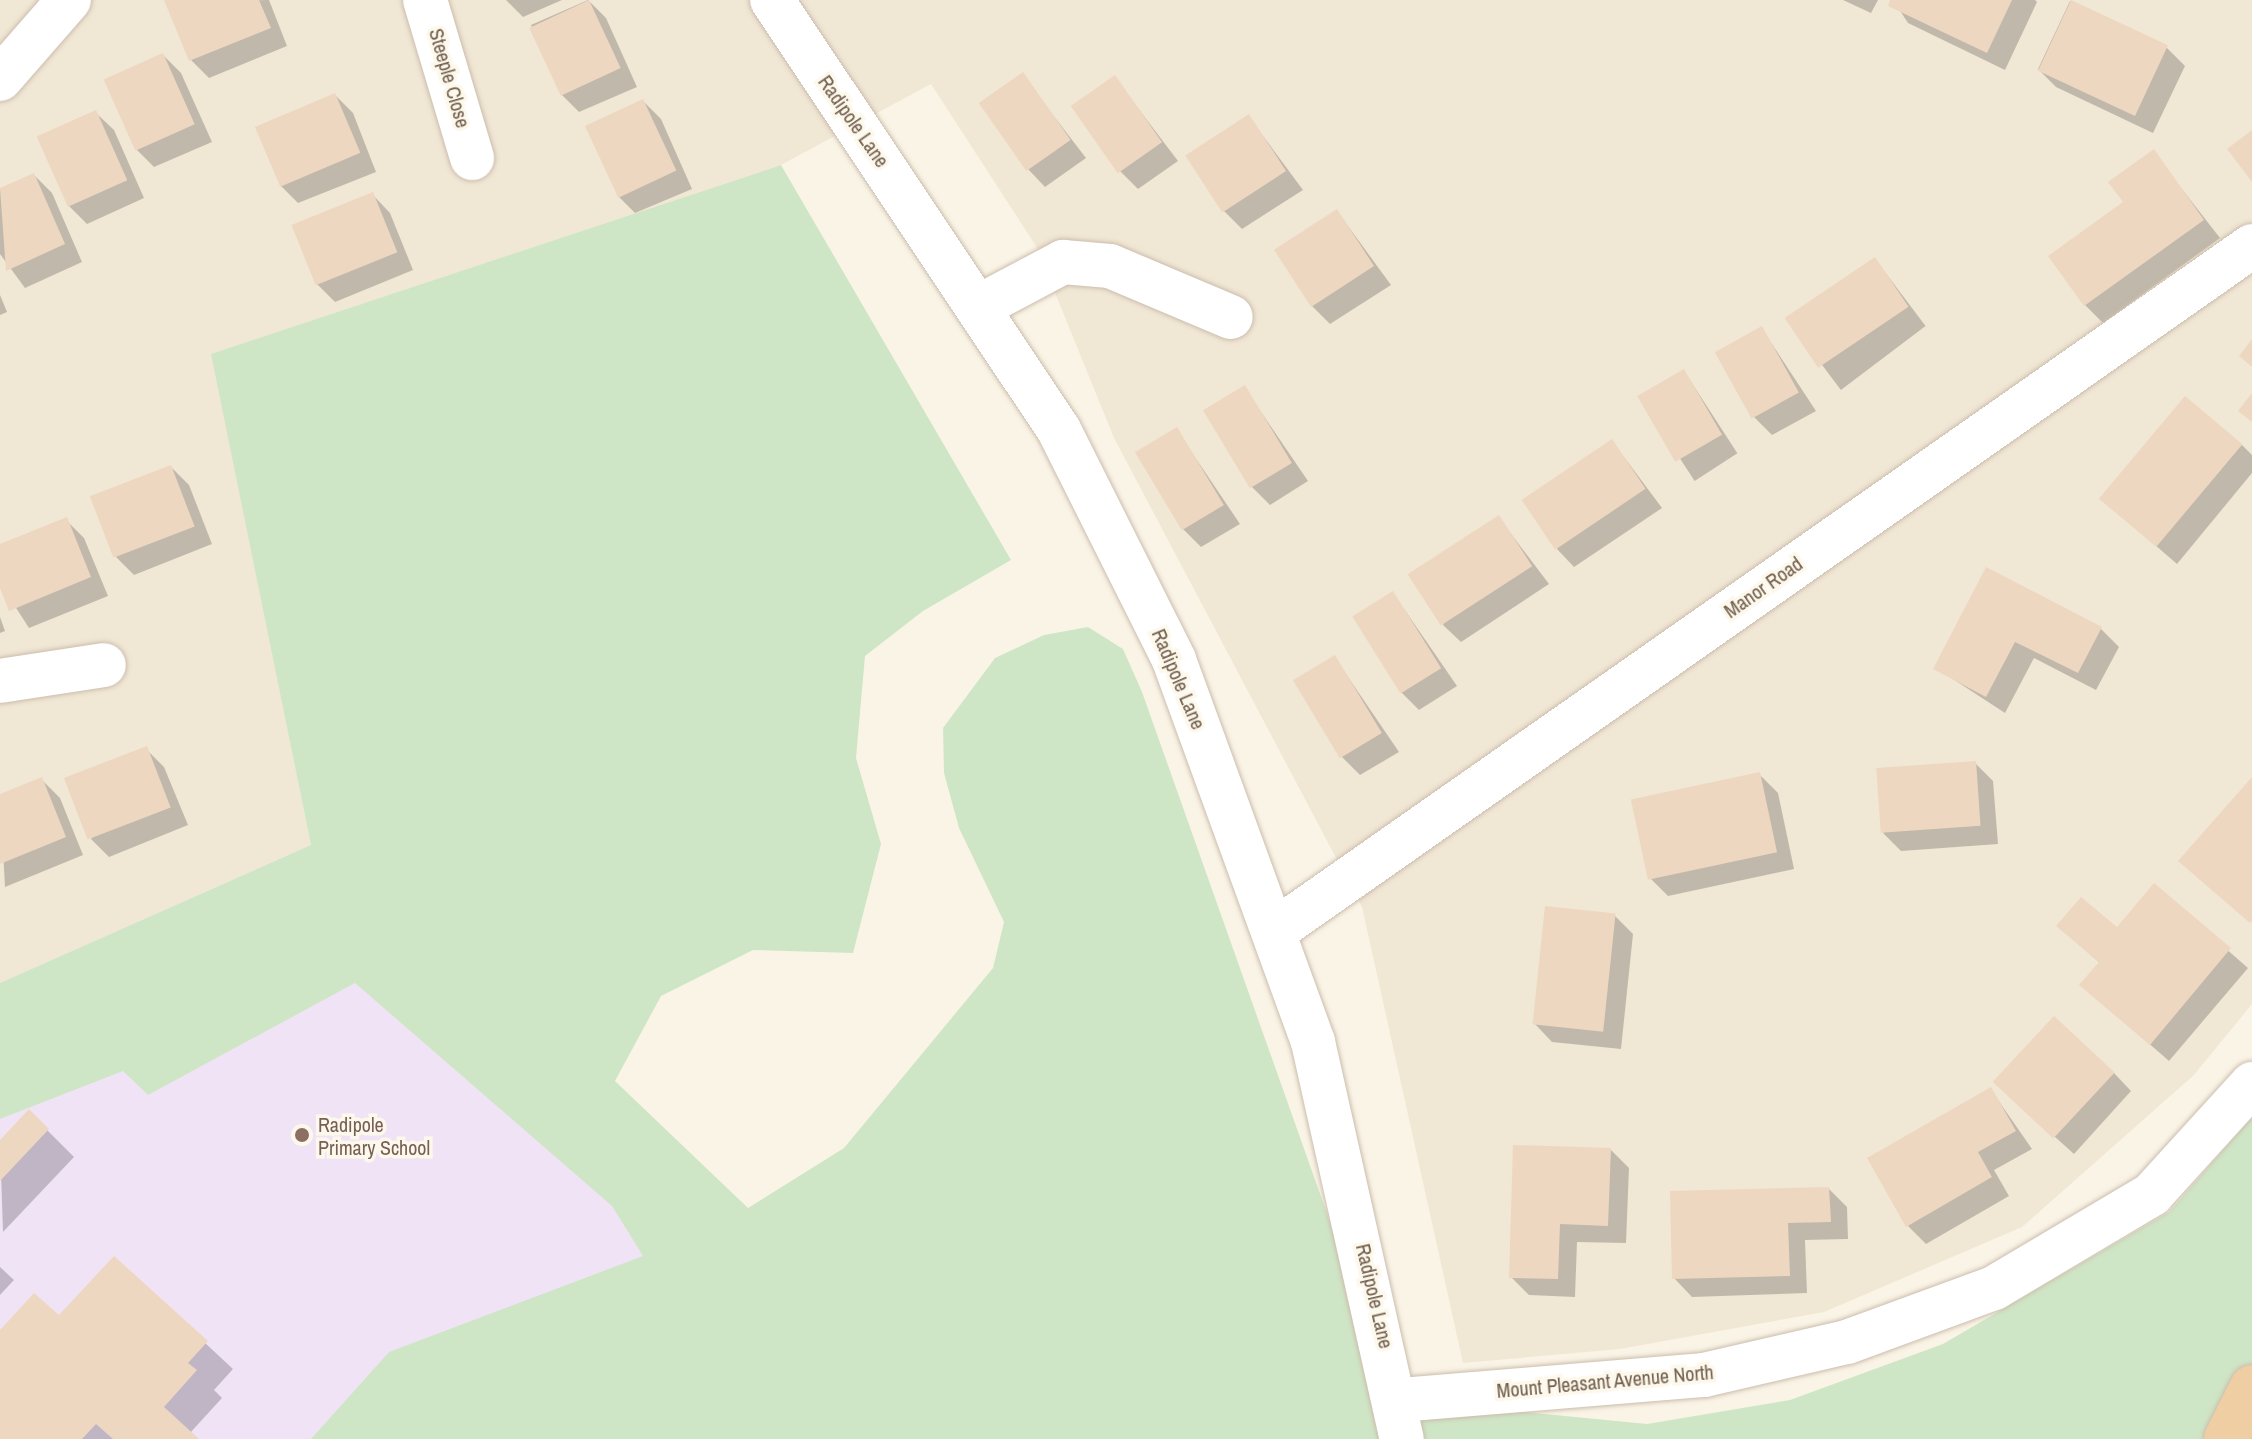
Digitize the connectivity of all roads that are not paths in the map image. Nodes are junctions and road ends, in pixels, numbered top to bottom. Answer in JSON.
{"nodes":[{"id":1,"x":425,"y":0,"type":"edge"},
{"id":2,"x":772,"y":0,"type":"edge"},
{"id":3,"x":59,"y":4,"type":"edge"},
{"id":4,"x":0,"y":79,"type":"edge"},
{"id":5,"x":472,"y":158,"type":"dead end"},
{"id":6,"x":2252,"y":246,"type":"edge"},
{"id":7,"x":982,"y":305,"type":"junction"},
{"id":8,"x":1231,"y":317,"type":"dead end"},
{"id":9,"x":104,"y":665,"type":"dead end"},
{"id":10,"x":0,"y":681,"type":"edge"},
{"id":11,"x":1276,"y":930,"type":"junction"},
{"id":12,"x":2252,"y":1084,"type":"edge"},
{"id":13,"x":2252,"y":1387,"type":"edge"},
{"id":14,"x":1400,"y":1419,"type":"edge"},
{"id":15,"x":2226,"y":1439,"type":"edge"}],
"edges":[{"from":1,"to":5,"type":"street","name":"Steeple Close"},
{"from":2,"to":7,"type":"street","name":"Radipole Lane"},
{"from":3,"to":4,"type":"street"},
{"from":6,"to":11,"type":"street","name":"Manor Road"},
{"from":7,"to":8,"type":"street"},
{"from":7,"to":11,"type":"street","name":"Radipole Lane"},
{"from":9,"to":10,"type":"street"},
{"from":11,"to":14,"type":"street","name":"Radipole Lane"},
{"from":12,"to":14,"type":"street","name":"Mount Pleasant Avenue North"},
{"from":13,"to":15,"type":"highway"}]}
